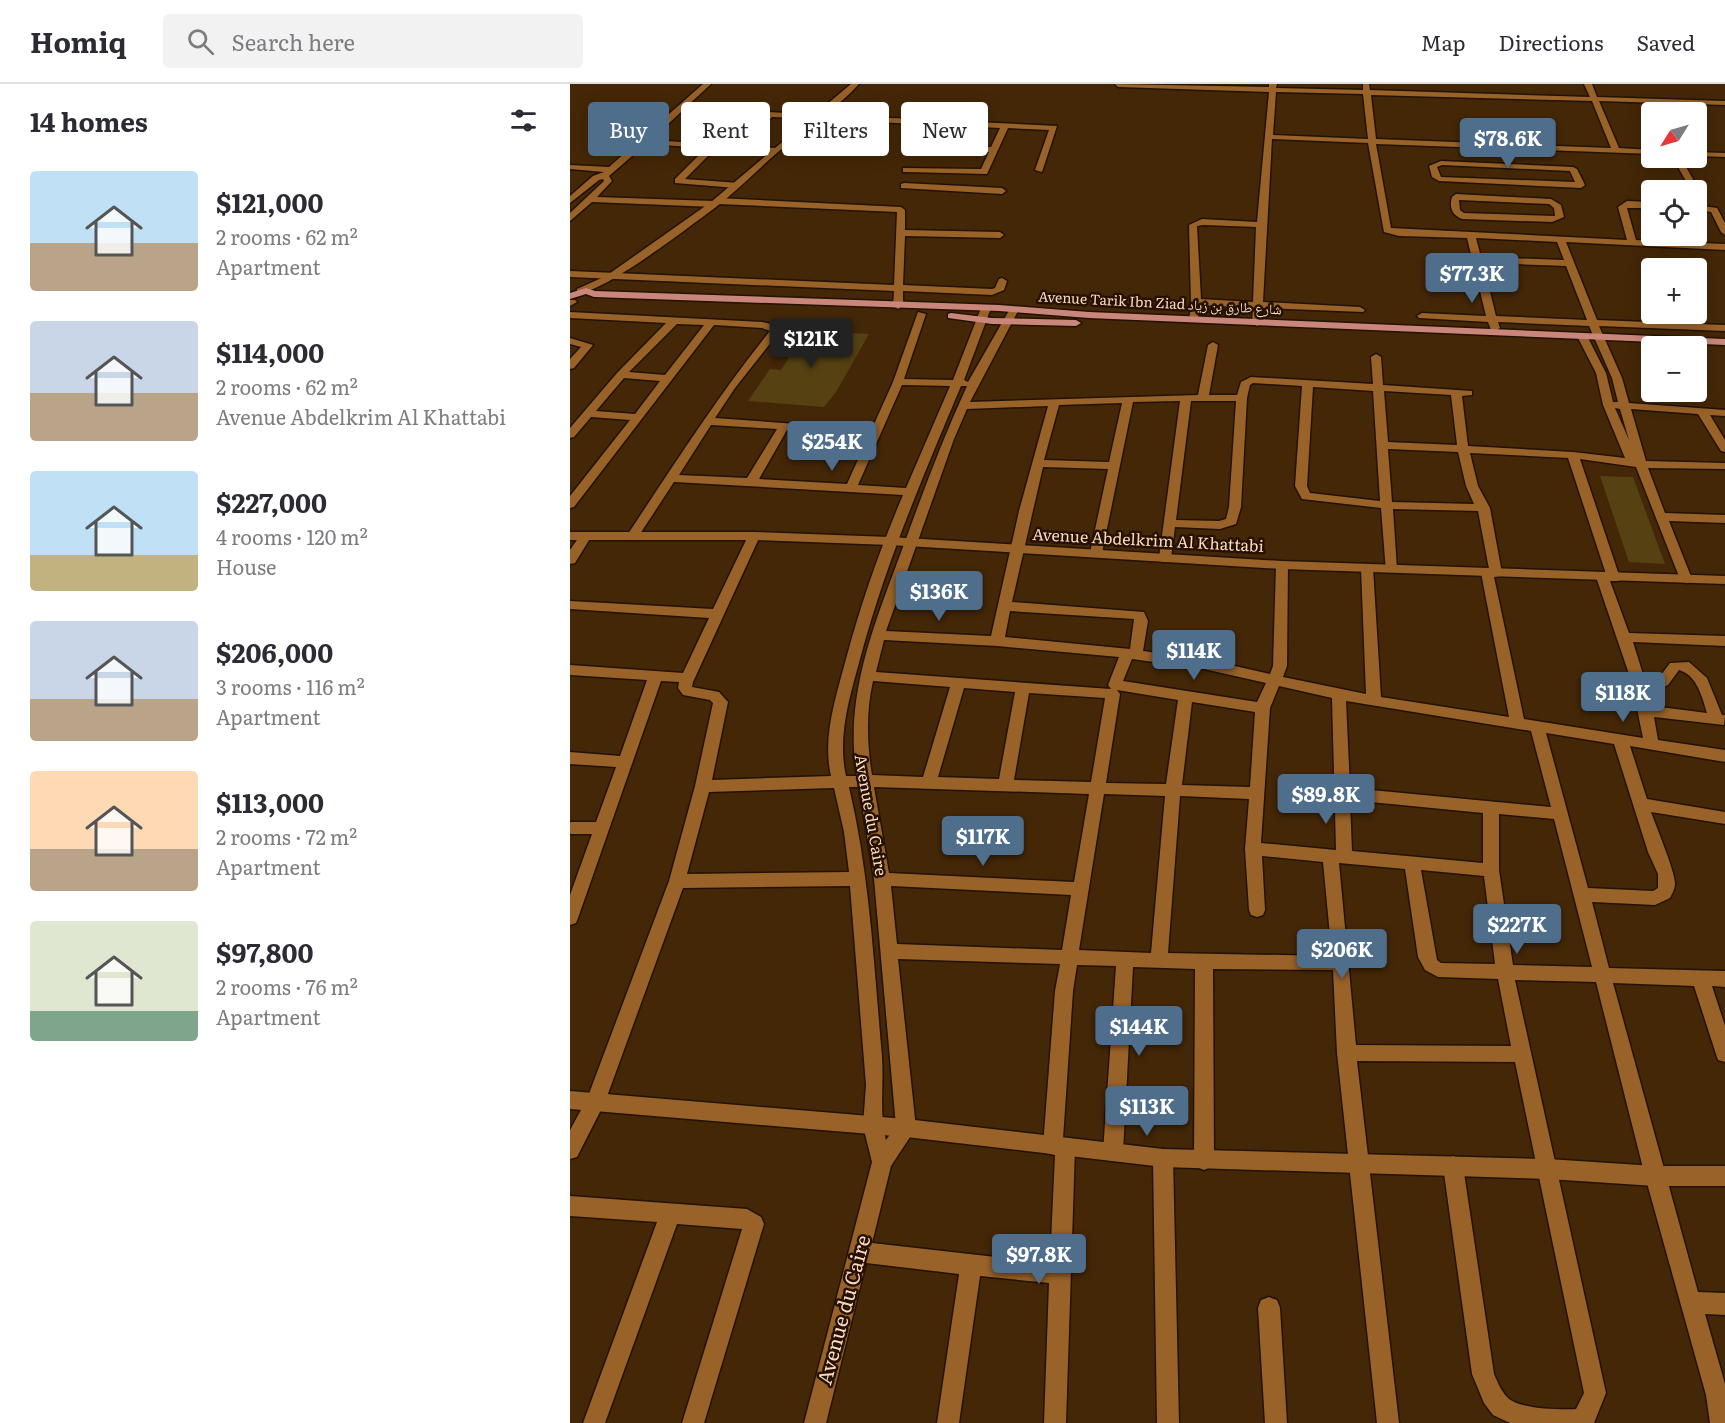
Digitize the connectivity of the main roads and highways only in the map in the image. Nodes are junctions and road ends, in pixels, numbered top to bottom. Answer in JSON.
{"nodes":[{"id":1,"x":592,"y":296,"type":"junction"},
{"id":2,"x":572,"y":298,"type":"edge"},
{"id":3,"x":983,"y":314,"type":"junction"},
{"id":4,"x":1010,"y":315,"type":"junction"},
{"id":5,"x":1584,"y":339,"type":"junction"},
{"id":6,"x":1600,"y":340,"type":"junction"},
{"id":7,"x":1725,"y":342,"type":"edge"},
{"id":8,"x":1641,"y":344,"type":"edge"},
{"id":9,"x":1707,"y":349,"type":"edge"},
{"id":10,"x":1725,"y":350,"type":"edge"}],
"edges":[{"from":1,"to":2,"type":"main road"},
{"from":1,"to":3,"type":"main road","name":"Avenue Tarik Ibn Ziad شارع طارق بن زياد"},
{"from":1,"to":3,"type":"main road","name":"Avenue Tarik Ibn Ziad شارع طارق بن زياد"},
{"from":3,"to":4,"type":"main road","name":"Avenue Tarik Ibn Ziad شارع طارق بن زياد"},
{"from":4,"to":5,"type":"main road","name":"Avenue Tarik Ibn Ziad شارع طارق بن زياد"},
{"from":4,"to":5,"type":"main road","name":"Avenue Tarik Ibn Ziad شارع طارق بن زياد"},
{"from":5,"to":6,"type":"main road","name":"Avenue Tarik Ibn Ziad شارع طارق بن زياد"},
{"from":6,"to":7,"type":"main road","name":"Avenue Tarik Ibn Ziad شارع طارق بن زياد"},
{"from":6,"to":8,"type":"main road","name":"Avenue Tarik Ibn Ziad شارع طارق بن زياد"},
{"from":9,"to":10,"type":"main road"}]}
